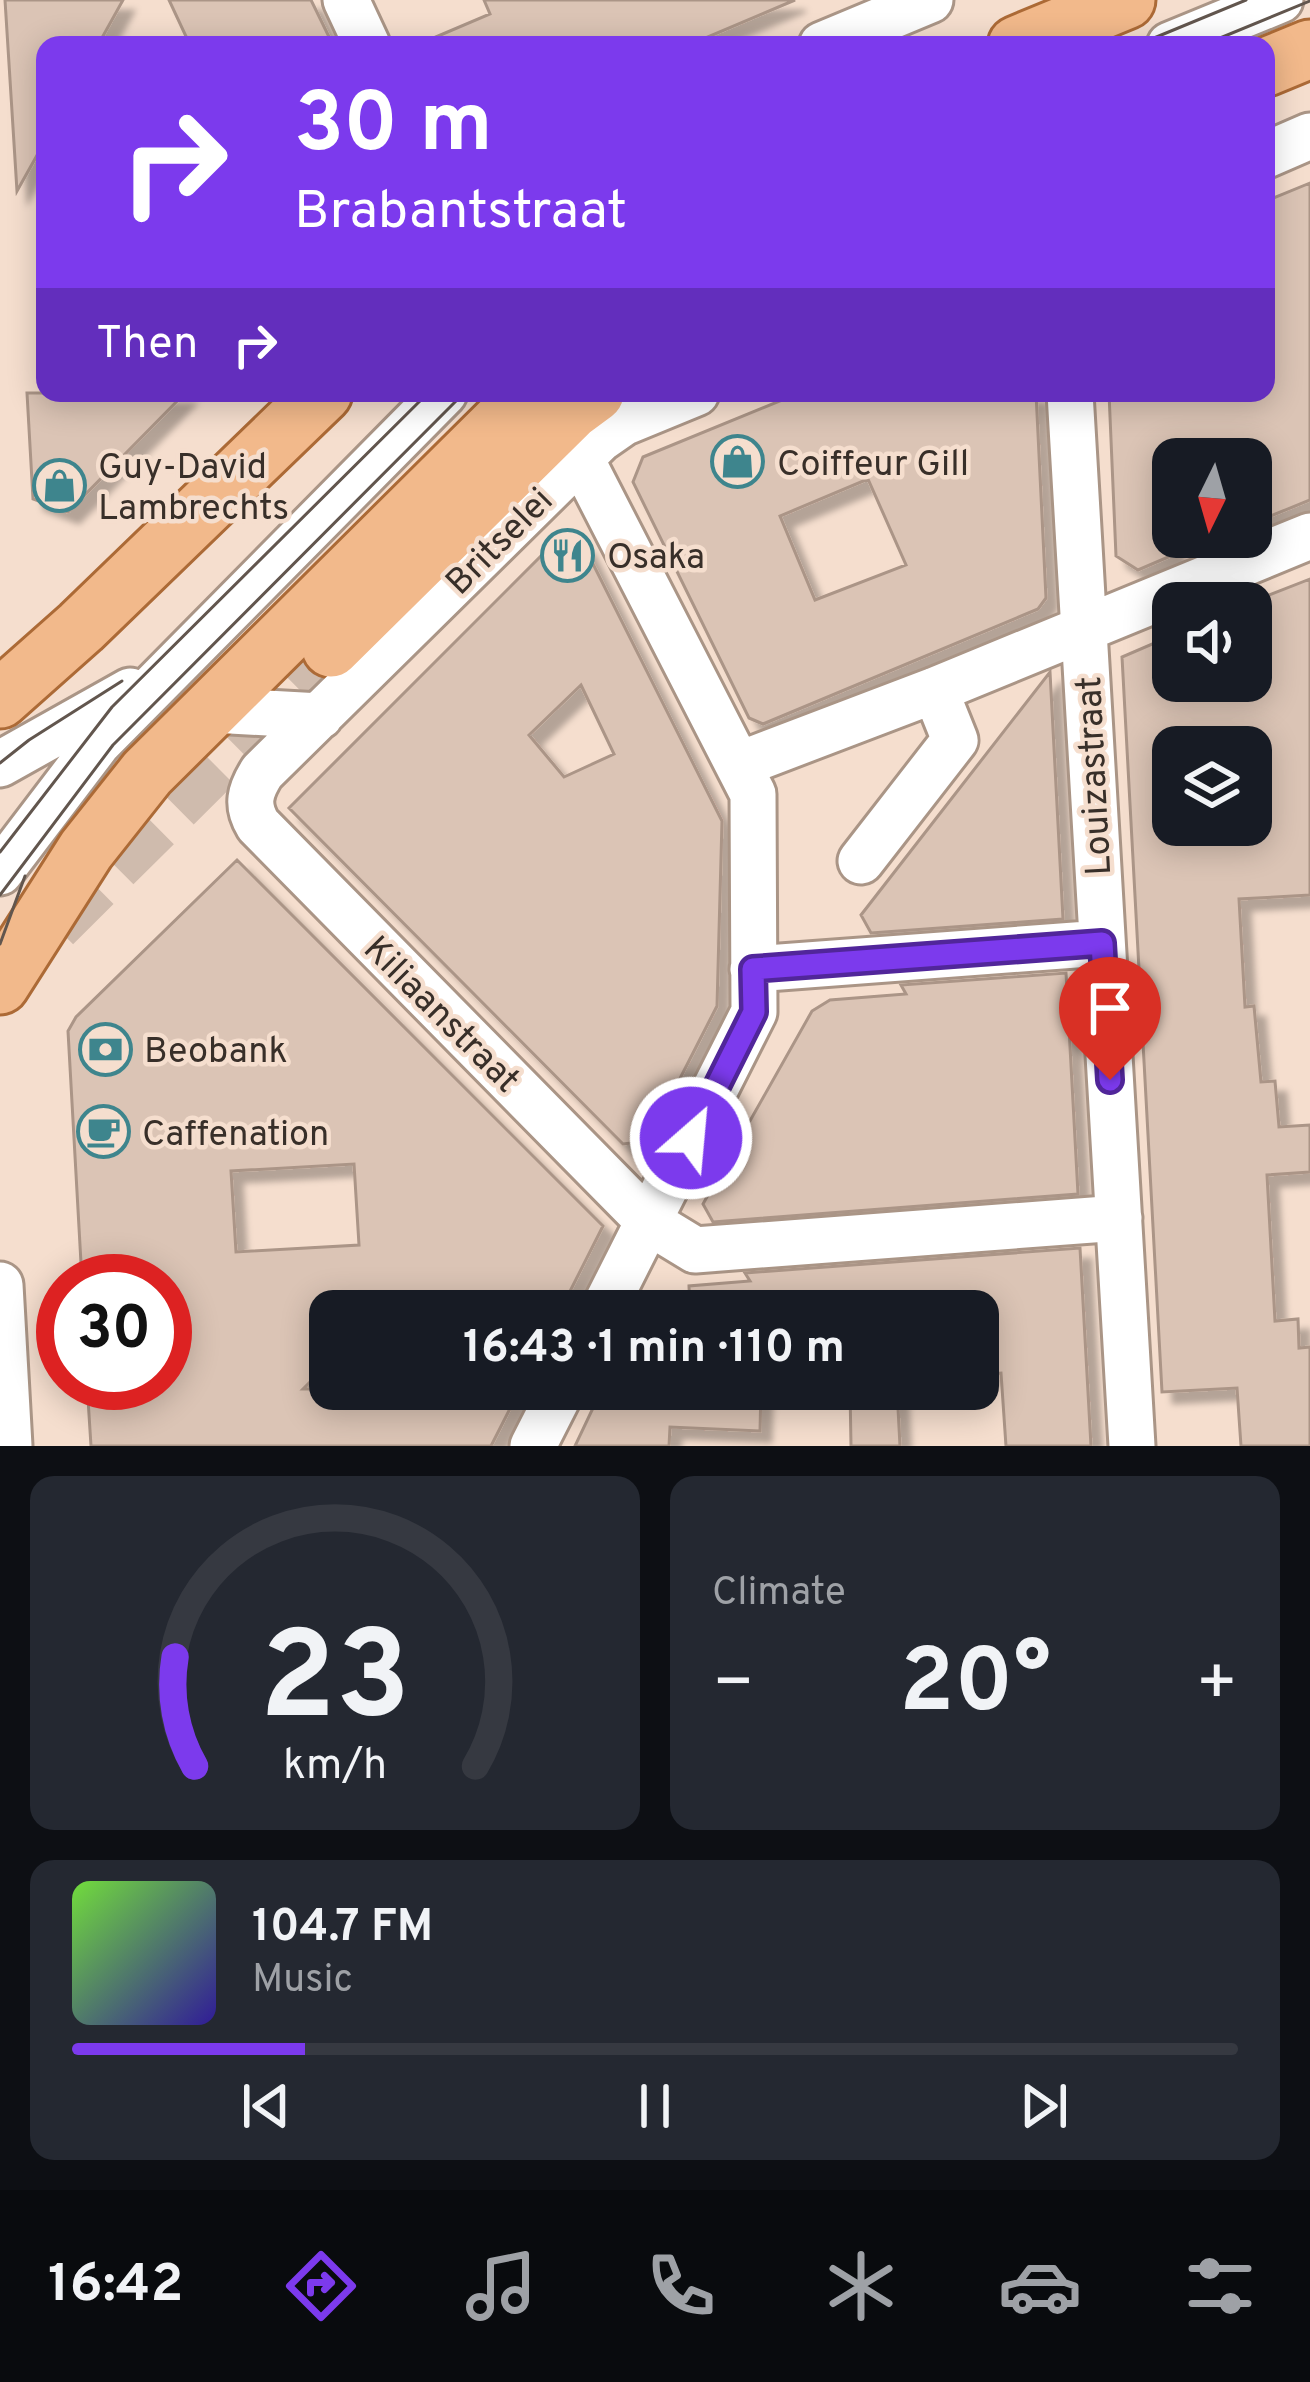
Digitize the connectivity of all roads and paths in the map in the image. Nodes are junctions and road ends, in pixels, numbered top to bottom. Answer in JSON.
{"nodes":[{"id":1,"x":346,"y":0,"type":"edge"},
{"id":2,"x":930,"y":0,"type":"edge"},
{"id":3,"x":1126,"y":0,"type":"edge"},
{"id":4,"x":1280,"y":0,"type":"edge"},
{"id":5,"x":363,"y":36,"type":"edge"},
{"id":6,"x":844,"y":36,"type":"edge"},
{"id":7,"x":1039,"y":36,"type":"edge"},
{"id":8,"x":1192,"y":36,"type":"edge"},
{"id":9,"x":1310,"y":49,"type":"edge"},
{"id":10,"x":1275,"y":63,"type":"edge"},
{"id":11,"x":1310,"y":136,"type":"edge"},
{"id":12,"x":1275,"y":151,"type":"edge"},
{"id":13,"x":314,"y":402,"type":"edge"},
{"id":14,"x":435,"y":402,"type":"edge"},
{"id":15,"x":519,"y":402,"type":"edge"},
{"id":16,"x":583,"y":402,"type":"edge"},
{"id":17,"x":673,"y":402,"type":"edge"},
{"id":18,"x":1071,"y":402,"type":"edge"},
{"id":19,"x":581,"y":459,"type":"junction"},
{"id":20,"x":1310,"y":536,"type":"edge"},
{"id":21,"x":1084,"y":628,"type":"junction"},
{"id":22,"x":331,"y":648,"type":"tunnel mouth"},
{"id":23,"x":165,"y":674,"type":"junction"},
{"id":24,"x":935,"y":690,"type":"junction"},
{"id":25,"x":0,"y":699,"type":"edge"},
{"id":26,"x":213,"y":710,"type":"junction"},
{"id":27,"x":320,"y":716,"type":"junction"},
{"id":28,"x":0,"y":764,"type":"edge"},
{"id":29,"x":739,"y":765,"type":"junction"},
{"id":30,"x":250,"y":798,"type":"joint"},
{"id":31,"x":861,"y":861,"type":"dead end"},
{"id":32,"x":0,"y":872,"type":"edge"},
{"id":33,"x":1102,"y":943,"type":"junction"},
{"id":34,"x":753,"y":969,"type":"junction"},
{"id":35,"x":0,"y":985,"type":"edge"},
{"id":36,"x":1118,"y":1218,"type":"junction"},
{"id":37,"x":649,"y":1222,"type":"junction"},
{"id":38,"x":0,"y":1285,"type":"edge"},
{"id":39,"x":614,"y":1290,"type":"edge"},
{"id":40,"x":551,"y":1410,"type":"edge"},
{"id":41,"x":9,"y":1446,"type":"edge"},
{"id":42,"x":533,"y":1446,"type":"edge"},
{"id":43,"x":1132,"y":1446,"type":"edge"}],
"edges":[{"from":1,"to":5,"type":"street"},
{"from":2,"to":6,"type":"street"},
{"from":3,"to":7,"type":"main road"},
{"from":4,"to":8,"type":"street"},
{"from":9,"to":10,"type":"main road"},
{"from":11,"to":12,"type":"street"},
{"from":13,"to":25,"type":"main road"},
{"from":14,"to":23,"type":"street"},
{"from":15,"to":26,"type":"main road"},
{"from":16,"to":22,"type":"main road"},
{"from":17,"to":19,"type":"street","name":"Britselei"},
{"from":18,"to":21,"type":"street","name":"Louizastraat"},
{"from":19,"to":27,"type":"street","name":"Britselei"},
{"from":19,"to":29,"type":"street"},
{"from":20,"to":21,"type":"street"},
{"from":21,"to":24,"type":"street"},
{"from":21,"to":33,"type":"street","name":"Louizastraat"},
{"from":23,"to":28,"type":"street"},
{"from":23,"to":32,"type":"street"},
{"from":24,"to":29,"type":"street"},
{"from":24,"to":31,"type":"street"},
{"from":26,"to":27,"type":"street"},
{"from":26,"to":35,"type":"main road"},
{"from":27,"to":30,"type":"street","name":"Britselei"},
{"from":29,"to":34,"type":"street"},
{"from":30,"to":37,"type":"street","name":"Kiliaanstraat"},
{"from":33,"to":34,"type":"street"},
{"from":33,"to":36,"type":"street","name":"Louizastraat"},
{"from":34,"to":37,"type":"street"},
{"from":36,"to":37,"type":"street","name":"Kiliaanstraat"},
{"from":36,"to":43,"type":"street","name":"Louizastraat"},
{"from":37,"to":39,"type":"street"},
{"from":38,"to":41,"type":"street"},
{"from":40,"to":42,"type":"street"}]}
